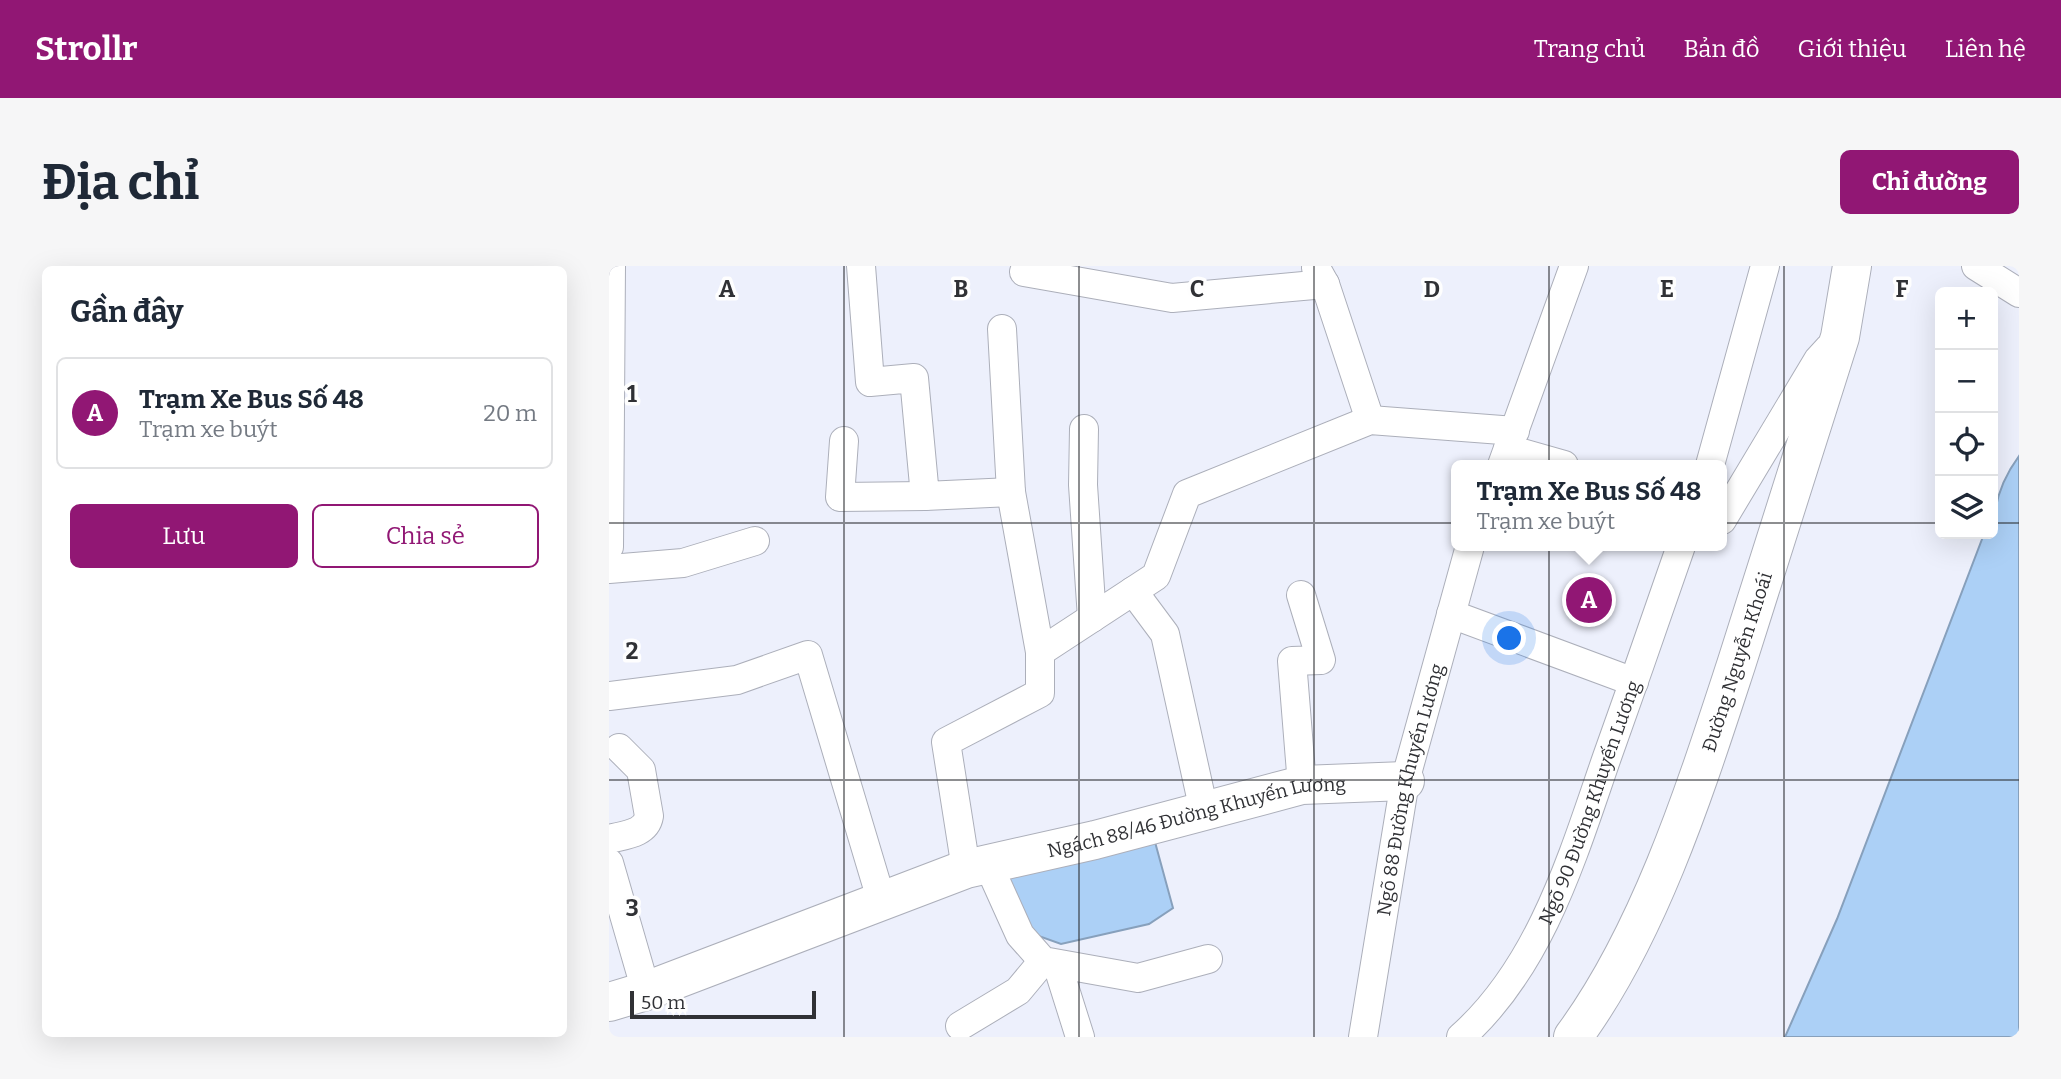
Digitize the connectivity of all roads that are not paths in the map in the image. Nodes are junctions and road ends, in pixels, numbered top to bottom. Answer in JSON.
{"nodes":[{"id":1,"x":611,"y":266,"type":"edge"},
{"id":2,"x":861,"y":266,"type":"edge"},
{"id":3,"x":1574,"y":266,"type":"edge"},
{"id":4,"x":1765,"y":266,"type":"edge"},
{"id":5,"x":1852,"y":266,"type":"edge"},
{"id":6,"x":1976,"y":266,"type":"edge"},
{"id":7,"x":1024,"y":272,"type":"dead end"},
{"id":8,"x":1320,"y":275,"type":"edge"},
{"id":9,"x":2019,"y":293,"type":"edge"},
{"id":10,"x":1002,"y":329,"type":"dead end"},
{"id":11,"x":1840,"y":337,"type":"junction"},
{"id":12,"x":1370,"y":420,"type":"junction"},
{"id":13,"x":1084,"y":429,"type":"dead end"},
{"id":14,"x":844,"y":441,"type":"dead end"},
{"id":15,"x":1508,"y":448,"type":"edge"},
{"id":16,"x":1548,"y":460,"type":"edge"},
{"id":17,"x":1711,"y":460,"type":"edge"},
{"id":18,"x":1011,"y":492,"type":"junction"},
{"id":19,"x":925,"y":496,"type":"junction"},
{"id":20,"x":1727,"y":512,"type":"edge"},
{"id":21,"x":755,"y":541,"type":"dead end"},
{"id":22,"x":609,"y":547,"type":"edge"},
{"id":23,"x":1469,"y":551,"type":"edge"},
{"id":24,"x":1683,"y":551,"type":"edge"},
{"id":25,"x":609,"y":569,"type":"edge"},
{"id":26,"x":1133,"y":591,"type":"junction"},
{"id":27,"x":1301,"y":595,"type":"dead end"},
{"id":28,"x":1451,"y":614,"type":"junction"},
{"id":29,"x":1092,"y":618,"type":"junction"},
{"id":30,"x":1040,"y":652,"type":"junction"},
{"id":31,"x":1634,"y":682,"type":"junction"},
{"id":32,"x":609,"y":696,"type":"edge"},
{"id":33,"x":619,"y":748,"type":"dead end"},
{"id":34,"x":1405,"y":781,"type":"junction"},
{"id":35,"x":1302,"y":785,"type":"junction"},
{"id":36,"x":1203,"y":811,"type":"junction"},
{"id":37,"x":609,"y":839,"type":"edge"},
{"id":38,"x":609,"y":863,"type":"edge"},
{"id":39,"x":977,"y":867,"type":"junction"},
{"id":40,"x":881,"y":899,"type":"junction"},
{"id":41,"x":1208,"y":959,"type":"dead end"},
{"id":42,"x":1050,"y":963,"type":"junction"},
{"id":43,"x":646,"y":991,"type":"junction"},
{"id":44,"x":609,"y":1002,"type":"edge"},
{"id":45,"x":960,"y":1026,"type":"dead end"},
{"id":46,"x":1080,"y":1037,"type":"edge"},
{"id":47,"x":1363,"y":1037,"type":"edge"},
{"id":48,"x":1461,"y":1037,"type":"edge"},
{"id":49,"x":1573,"y":1037,"type":"edge"}],
"edges":[{"from":1,"to":22,"type":"street"},
{"from":2,"to":19,"type":"street"},
{"from":3,"to":15,"type":"street"},
{"from":4,"to":17,"type":"street"},
{"from":5,"to":11,"type":"main road","name":"Đường Nguyễn Khoái"},
{"from":6,"to":9,"type":"street"},
{"from":7,"to":8,"type":"street"},
{"from":8,"to":12,"type":"street"},
{"from":10,"to":18,"type":"street"},
{"from":11,"to":20,"type":"street"},
{"from":11,"to":49,"type":"main road","name":"Đường Nguyễn Khoái"},
{"from":12,"to":15,"type":"street"},
{"from":12,"to":26,"type":"street"},
{"from":13,"to":29,"type":"street"},
{"from":14,"to":19,"type":"street"},
{"from":15,"to":16,"type":"street"},
{"from":18,"to":19,"type":"street"},
{"from":18,"to":30,"type":"street"},
{"from":21,"to":25,"type":"street"},
{"from":23,"to":28,"type":"street","name":"Ngõ 88 Đường Khuyến Lương"},
{"from":24,"to":31,"type":"street","name":"Ngõ 90 Đường Khuyến Lương"},
{"from":26,"to":29,"type":"street"},
{"from":26,"to":36,"type":"street"},
{"from":27,"to":35,"type":"street"},
{"from":28,"to":31,"type":"street"},
{"from":28,"to":34,"type":"street","name":"Ngõ 88 Đường Khuyến Lương"},
{"from":29,"to":30,"type":"street"},
{"from":30,"to":39,"type":"street"},
{"from":31,"to":48,"type":"street","name":"Ngõ 90 Đường Khuyến Lương"},
{"from":32,"to":40,"type":"street"},
{"from":33,"to":37,"type":"street"},
{"from":34,"to":35,"type":"main road","name":"Ngách 88/46 Đường Khuyến Lương"},
{"from":34,"to":47,"type":"street","name":"Ngõ 88 Đường Khuyến Lương"},
{"from":35,"to":36,"type":"main road","name":"Ngách 88/46 Đường Khuyến Lương"},
{"from":36,"to":39,"type":"main road","name":"Ngách 88/46 Đường Khuyến Lương"},
{"from":38,"to":43,"type":"street"},
{"from":39,"to":40,"type":"main road","name":"Ngách 88/46 Đường Khuyến Lương"},
{"from":39,"to":42,"type":"street"},
{"from":40,"to":43,"type":"main road","name":"Ngách 88/46 Đường Khuyến Lương"},
{"from":41,"to":42,"type":"street"},
{"from":42,"to":45,"type":"street"},
{"from":42,"to":46,"type":"street"},
{"from":43,"to":44,"type":"main road","name":"Ngách 88/46 Đường Khuyến Lương"}]}
